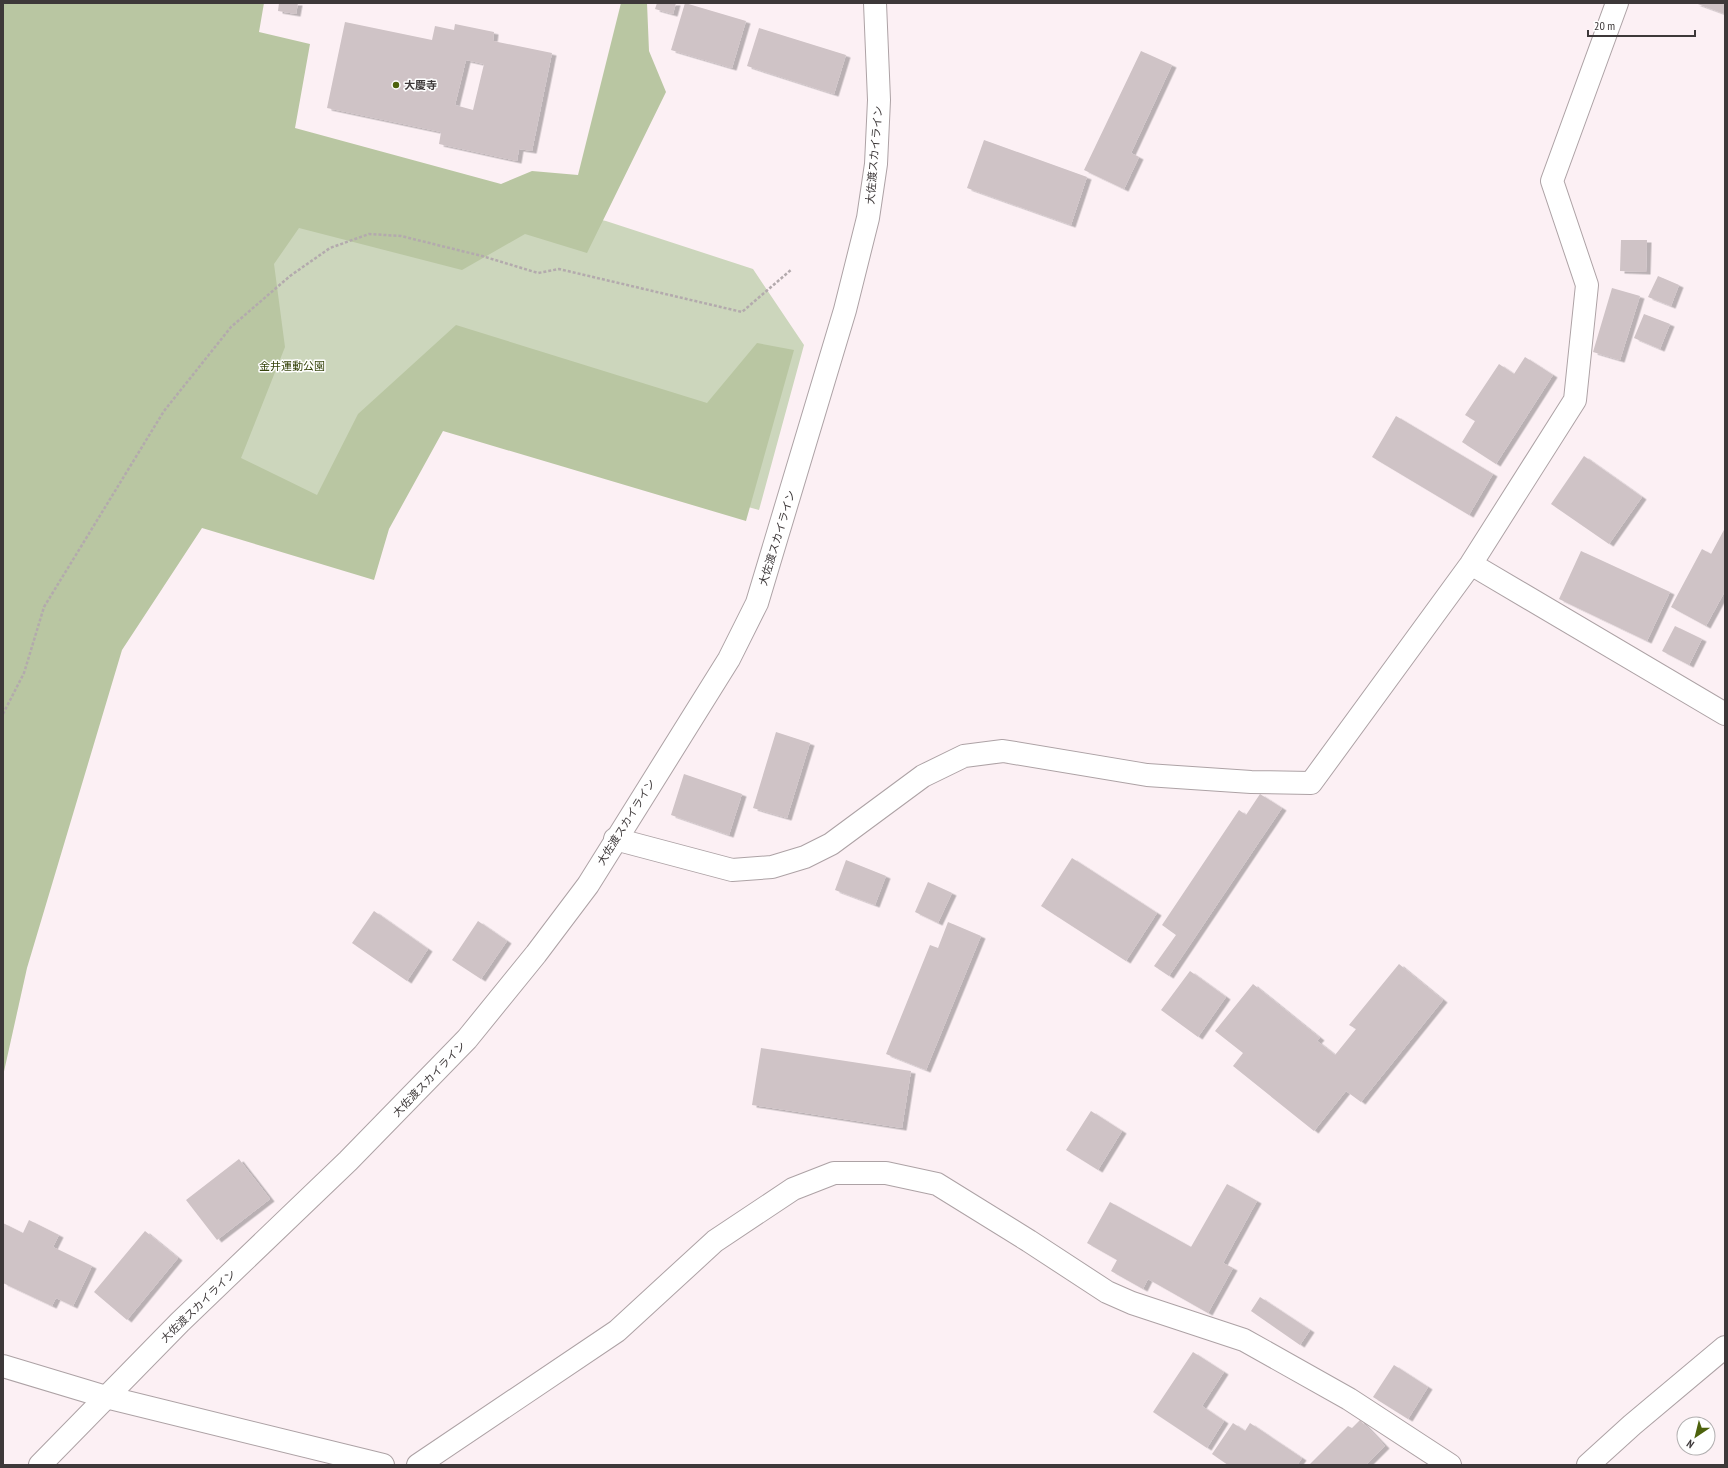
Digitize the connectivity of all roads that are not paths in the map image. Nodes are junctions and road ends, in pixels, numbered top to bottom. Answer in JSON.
{"nodes":[{"id":1,"x":875,"y":3,"type":"edge"},
{"id":2,"x":1617,"y":3,"type":"edge"},
{"id":3,"x":1471,"y":564,"type":"junction"},
{"id":4,"x":1725,"y":714,"type":"edge"},
{"id":5,"x":615,"y":839,"type":"junction"},
{"id":6,"x":1725,"y":1347,"type":"edge"},
{"id":7,"x":3,"y":1366,"type":"edge"},
{"id":8,"x":106,"y":1397,"type":"junction"},
{"id":9,"x":40,"y":1465,"type":"edge"},
{"id":10,"x":384,"y":1465,"type":"edge"},
{"id":11,"x":418,"y":1465,"type":"edge"},
{"id":12,"x":1450,"y":1465,"type":"edge"},
{"id":13,"x":1588,"y":1465,"type":"edge"}],
"edges":[{"from":1,"to":5,"type":"street","name":"大佐渡スカイライン"},
{"from":2,"to":3,"type":"street"},
{"from":3,"to":4,"type":"street"},
{"from":3,"to":5,"type":"street"},
{"from":5,"to":8,"type":"street","name":"大佐渡スカイライン"},
{"from":6,"to":13,"type":"street"},
{"from":7,"to":8,"type":"street"},
{"from":8,"to":9,"type":"street","name":"大佐渡スカイライン"},
{"from":8,"to":10,"type":"street"},
{"from":11,"to":12,"type":"street"}]}
